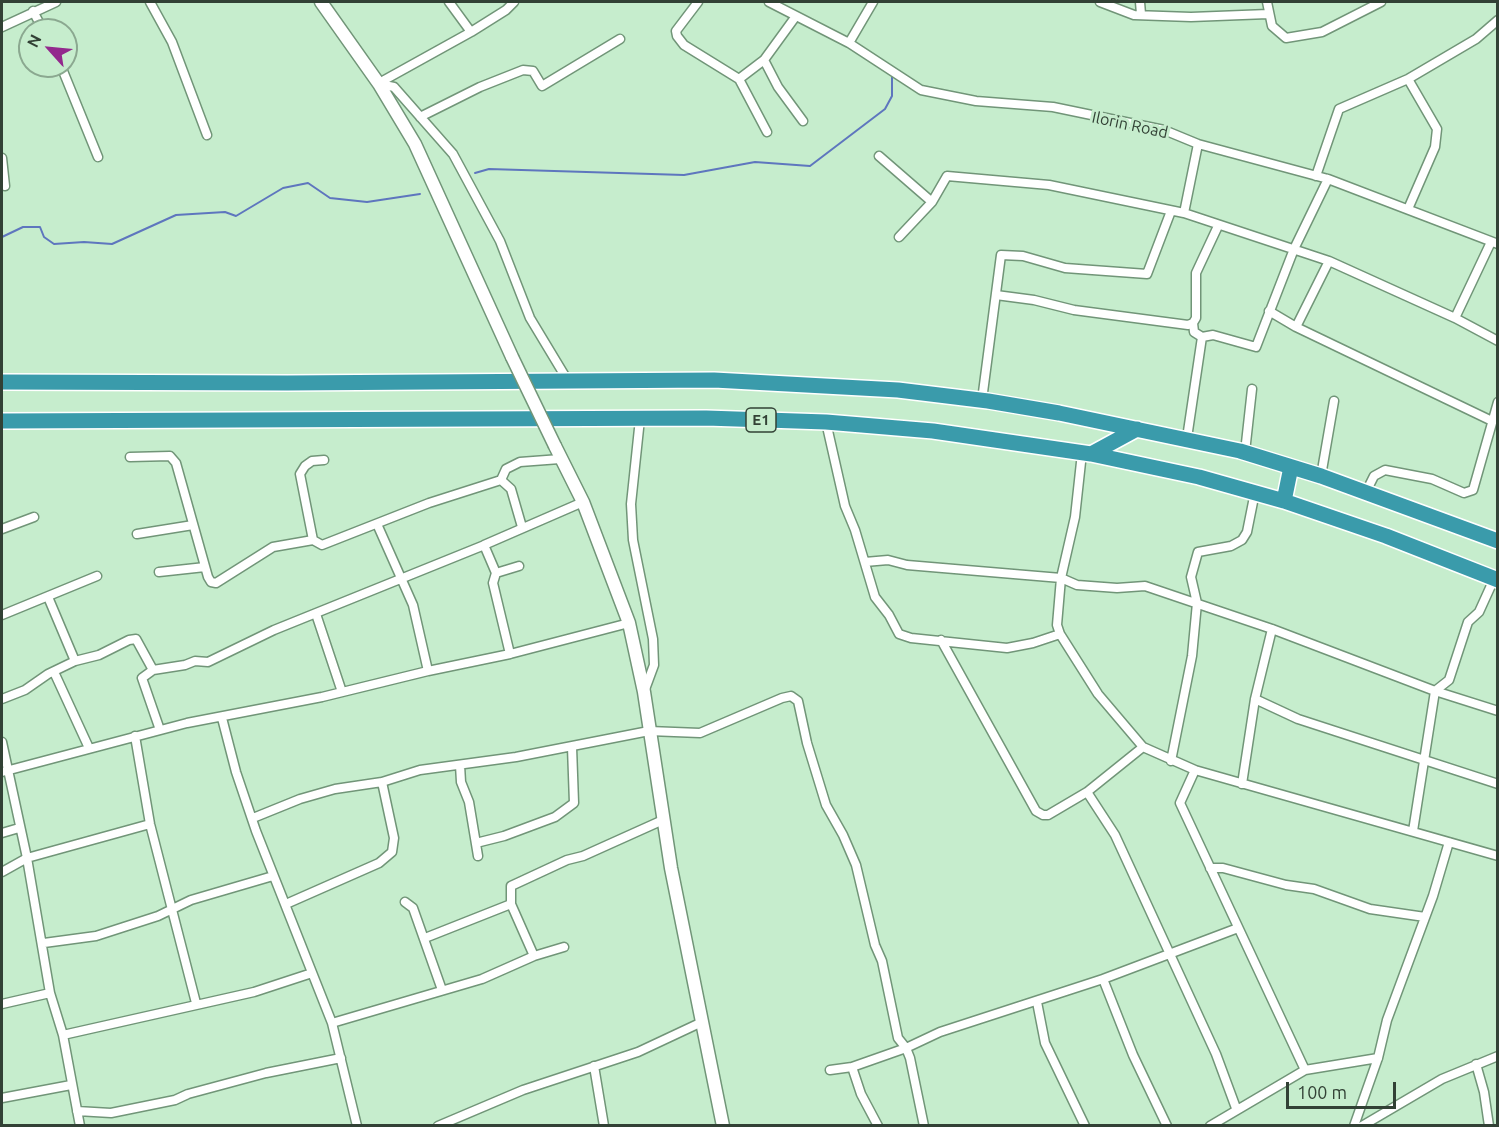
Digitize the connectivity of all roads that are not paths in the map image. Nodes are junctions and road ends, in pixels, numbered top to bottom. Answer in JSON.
{"nodes":[{"id":1,"x":56,"y":2,"type":"edge"},
{"id":2,"x":150,"y":2,"type":"edge"},
{"id":3,"x":321,"y":2,"type":"edge"},
{"id":4,"x":448,"y":2,"type":"edge"},
{"id":5,"x":514,"y":2,"type":"edge"},
{"id":6,"x":698,"y":2,"type":"edge"},
{"id":7,"x":769,"y":2,"type":"edge"},
{"id":8,"x":873,"y":2,"type":"edge"},
{"id":9,"x":1100,"y":2,"type":"edge"},
{"id":10,"x":1140,"y":2,"type":"edge"},
{"id":11,"x":1267,"y":2,"type":"edge"},
{"id":12,"x":1382,"y":2,"type":"edge"},
{"id":13,"x":33,"y":11,"type":"junction"},
{"id":14,"x":1141,"y":14,"type":"junction"},
{"id":15,"x":1268,"y":14,"type":"junction"},
{"id":16,"x":796,"y":16,"type":"junction"},
{"id":17,"x":37,"y":18,"type":"edge"},
{"id":18,"x":1497,"y":20,"type":"edge"},
{"id":19,"x":2,"y":27,"type":"edge"},
{"id":20,"x":471,"y":32,"type":"junction"},
{"id":21,"x":620,"y":39,"type":"dead end"},
{"id":22,"x":849,"y":43,"type":"junction"},
{"id":23,"x":764,"y":60,"type":"junction"},
{"id":24,"x":66,"y":78,"type":"edge"},
{"id":25,"x":739,"y":79,"type":"junction"},
{"id":26,"x":1408,"y":79,"type":"junction"},
{"id":27,"x":379,"y":84,"type":"junction"},
{"id":28,"x":420,"y":117,"type":"junction"},
{"id":29,"x":803,"y":121,"type":"dead end"},
{"id":30,"x":767,"y":132,"type":"dead end"},
{"id":31,"x":207,"y":135,"type":"dead end"},
{"id":32,"x":1198,"y":144,"type":"junction"},
{"id":33,"x":879,"y":156,"type":"dead end"},
{"id":34,"x":98,"y":157,"type":"dead end"},
{"id":35,"x":2,"y":158,"type":"edge"},
{"id":36,"x":1316,"y":176,"type":"junction"},
{"id":37,"x":1328,"y":179,"type":"junction"},
{"id":38,"x":5,"y":186,"type":"dead end"},
{"id":39,"x":932,"y":202,"type":"junction"},
{"id":40,"x":1408,"y":209,"type":"junction"},
{"id":41,"x":1171,"y":211,"type":"junction"},
{"id":42,"x":1184,"y":213,"type":"junction"},
{"id":43,"x":1218,"y":226,"type":"junction"},
{"id":44,"x":899,"y":237,"type":"dead end"},
{"id":45,"x":1494,"y":243,"type":"edge"},
{"id":46,"x":1294,"y":249,"type":"junction"},
{"id":47,"x":1329,"y":261,"type":"junction"},
{"id":48,"x":996,"y":295,"type":"junction"},
{"id":49,"x":1269,"y":311,"type":"junction"},
{"id":50,"x":1455,"y":318,"type":"junction"},
{"id":51,"x":1193,"y":323,"type":"junction"},
{"id":52,"x":1296,"y":327,"type":"junction"},
{"id":53,"x":1202,"y":337,"type":"junction"},
{"id":54,"x":1497,"y":340,"type":"edge"},
{"id":55,"x":568,"y":381,"type":"junction"},
{"id":56,"x":2,"y":382,"type":"edge"},
{"id":57,"x":1252,"y":389,"type":"dead end"},
{"id":58,"x":982,"y":400,"type":"junction"},
{"id":59,"x":1334,"y":401,"type":"dead end"},
{"id":60,"x":1497,"y":402,"type":"edge"},
{"id":61,"x":640,"y":419,"type":"junction"},
{"id":62,"x":2,"y":421,"type":"edge"},
{"id":63,"x":1492,"y":421,"type":"junction"},
{"id":64,"x":826,"y":422,"type":"junction"},
{"id":65,"x":1137,"y":429,"type":"junction"},
{"id":66,"x":1187,"y":438,"type":"junction"},
{"id":67,"x":1245,"y":452,"type":"junction"},
{"id":68,"x":1086,"y":454,"type":"junction"},
{"id":69,"x":130,"y":457,"type":"dead end"},
{"id":70,"x":561,"y":459,"type":"junction"},
{"id":71,"x":324,"y":460,"type":"dead end"},
{"id":72,"x":1291,"y":466,"type":"junction"},
{"id":73,"x":1321,"y":476,"type":"junction"},
{"id":74,"x":501,"y":480,"type":"junction"},
{"id":75,"x":1255,"y":492,"type":"junction"},
{"id":76,"x":1365,"y":492,"type":"junction"},
{"id":77,"x":1284,"y":501,"type":"junction"},
{"id":78,"x":582,"y":502,"type":"junction"},
{"id":79,"x":34,"y":517,"type":"dead end"},
{"id":80,"x":376,"y":524,"type":"junction"},
{"id":81,"x":193,"y":525,"type":"junction"},
{"id":82,"x":522,"y":527,"type":"junction"},
{"id":83,"x":2,"y":529,"type":"edge"},
{"id":84,"x":137,"y":534,"type":"dead end"},
{"id":85,"x":313,"y":540,"type":"junction"},
{"id":86,"x":1497,"y":541,"type":"edge"},
{"id":87,"x":487,"y":544,"type":"junction"},
{"id":88,"x":865,"y":562,"type":"junction"},
{"id":89,"x":205,"y":567,"type":"junction"},
{"id":90,"x":519,"y":567,"type":"dead end"},
{"id":91,"x":159,"y":572,"type":"dead end"},
{"id":92,"x":496,"y":573,"type":"junction"},
{"id":93,"x":97,"y":576,"type":"dead end"},
{"id":94,"x":1061,"y":578,"type":"junction"},
{"id":95,"x":1496,"y":579,"type":"edge"},
{"id":96,"x":402,"y":580,"type":"junction"},
{"id":97,"x":48,"y":597,"type":"junction"},
{"id":98,"x":1197,"y":603,"type":"junction"},
{"id":99,"x":316,"y":614,"type":"junction"},
{"id":100,"x":2,"y":615,"type":"edge"},
{"id":101,"x":629,"y":623,"type":"junction"},
{"id":102,"x":1272,"y":629,"type":"junction"},
{"id":103,"x":1060,"y":634,"type":"junction"},
{"id":104,"x":941,"y":640,"type":"junction"},
{"id":105,"x":510,"y":654,"type":"junction"},
{"id":106,"x":75,"y":661,"type":"junction"},
{"id":107,"x":153,"y":670,"type":"junction"},
{"id":108,"x":428,"y":671,"type":"junction"},
{"id":109,"x":54,"y":672,"type":"junction"},
{"id":110,"x":342,"y":692,"type":"junction"},
{"id":111,"x":644,"y":692,"type":"junction"},
{"id":112,"x":1435,"y":692,"type":"junction"},
{"id":113,"x":2,"y":699,"type":"edge"},
{"id":114,"x":1255,"y":699,"type":"junction"},
{"id":115,"x":1497,"y":711,"type":"edge"},
{"id":116,"x":222,"y":718,"type":"junction"},
{"id":117,"x":160,"y":730,"type":"junction"},
{"id":118,"x":649,"y":732,"type":"junction"},
{"id":119,"x":135,"y":736,"type":"junction"},
{"id":120,"x":2,"y":742,"type":"edge"},
{"id":121,"x":572,"y":747,"type":"junction"},
{"id":122,"x":1143,"y":747,"type":"junction"},
{"id":123,"x":89,"y":748,"type":"junction"},
{"id":124,"x":1171,"y":761,"type":"junction"},
{"id":125,"x":1424,"y":761,"type":"junction"},
{"id":126,"x":460,"y":765,"type":"junction"},
{"id":127,"x":1195,"y":770,"type":"junction"},
{"id":128,"x":5,"y":771,"type":"edge"},
{"id":129,"x":382,"y":782,"type":"junction"},
{"id":130,"x":1242,"y":784,"type":"junction"},
{"id":131,"x":1497,"y":784,"type":"edge"},
{"id":132,"x":1087,"y":792,"type":"junction"},
{"id":133,"x":253,"y":818,"type":"junction"},
{"id":134,"x":663,"y":820,"type":"junction"},
{"id":135,"x":150,"y":824,"type":"junction"},
{"id":136,"x":19,"y":828,"type":"junction"},
{"id":137,"x":1413,"y":831,"type":"junction"},
{"id":138,"x":2,"y":832,"type":"edge"},
{"id":139,"x":1449,"y":842,"type":"junction"},
{"id":140,"x":476,"y":843,"type":"junction"},
{"id":141,"x":478,"y":856,"type":"dead end"},
{"id":142,"x":1497,"y":856,"type":"edge"},
{"id":143,"x":27,"y":858,"type":"junction"},
{"id":144,"x":1210,"y":868,"type":"junction"},
{"id":145,"x":2,"y":873,"type":"edge"},
{"id":146,"x":273,"y":876,"type":"junction"},
{"id":147,"x":405,"y":902,"type":"dead end"},
{"id":148,"x":286,"y":904,"type":"junction"},
{"id":149,"x":511,"y":904,"type":"junction"},
{"id":150,"x":172,"y":909,"type":"junction"},
{"id":151,"x":1425,"y":917,"type":"junction"},
{"id":152,"x":1238,"y":928,"type":"junction"},
{"id":153,"x":425,"y":938,"type":"junction"},
{"id":154,"x":44,"y":943,"type":"junction"},
{"id":155,"x":564,"y":947,"type":"dead end"},
{"id":156,"x":534,"y":956,"type":"junction"},
{"id":157,"x":1169,"y":956,"type":"junction"},
{"id":158,"x":312,"y":973,"type":"junction"},
{"id":159,"x":1103,"y":980,"type":"junction"},
{"id":160,"x":442,"y":990,"type":"junction"},
{"id":161,"x":50,"y":993,"type":"junction"},
{"id":162,"x":1037,"y":1002,"type":"junction"},
{"id":163,"x":2,"y":1004,"type":"edge"},
{"id":164,"x":196,"y":1004,"type":"junction"},
{"id":165,"x":702,"y":1022,"type":"junction"},
{"id":166,"x":332,"y":1023,"type":"junction"},
{"id":167,"x":63,"y":1035,"type":"junction"},
{"id":168,"x":906,"y":1048,"type":"junction"},
{"id":169,"x":1497,"y":1056,"type":"edge"},
{"id":170,"x":341,"y":1058,"type":"junction"},
{"id":171,"x":1378,"y":1058,"type":"junction"},
{"id":172,"x":1476,"y":1064,"type":"junction"},
{"id":173,"x":594,"y":1066,"type":"junction"},
{"id":174,"x":852,"y":1067,"type":"junction"},
{"id":175,"x":830,"y":1070,"type":"dead end"},
{"id":176,"x":1305,"y":1070,"type":"junction"},
{"id":177,"x":71,"y":1085,"type":"junction"},
{"id":178,"x":2,"y":1098,"type":"edge"},
{"id":179,"x":1236,"y":1108,"type":"junction"},
{"id":180,"x":76,"y":1111,"type":"junction"},
{"id":181,"x":465,"y":1116,"type":"junction"},
{"id":182,"x":80,"y":1125,"type":"edge"},
{"id":183,"x":357,"y":1125,"type":"edge"},
{"id":184,"x":438,"y":1125,"type":"edge"},
{"id":185,"x":468,"y":1125,"type":"edge"},
{"id":186,"x":604,"y":1125,"type":"edge"},
{"id":187,"x":723,"y":1125,"type":"edge"},
{"id":188,"x":878,"y":1125,"type":"edge"},
{"id":189,"x":924,"y":1125,"type":"edge"},
{"id":190,"x":1085,"y":1125,"type":"edge"},
{"id":191,"x":1167,"y":1125,"type":"edge"},
{"id":192,"x":1210,"y":1125,"type":"edge"},
{"id":193,"x":1354,"y":1125,"type":"edge"},
{"id":194,"x":1362,"y":1125,"type":"edge"},
{"id":195,"x":1489,"y":1125,"type":"edge"}],
"edges":[{"from":1,"to":13,"type":"street"},
{"from":2,"to":31,"type":"street"},
{"from":3,"to":27,"type":"main road"},
{"from":4,"to":20,"type":"street"},
{"from":5,"to":20,"type":"street"},
{"from":6,"to":25,"type":"street"},
{"from":7,"to":16,"type":"street","name":"Ilorin Road"},
{"from":8,"to":22,"type":"street"},
{"from":9,"to":14,"type":"street"},
{"from":10,"to":14,"type":"street"},
{"from":11,"to":15,"type":"street"},
{"from":12,"to":15,"type":"street"},
{"from":13,"to":17,"type":"street"},
{"from":13,"to":19,"type":"street"},
{"from":14,"to":15,"type":"street"},
{"from":16,"to":22,"type":"street","name":"Ilorin Road"},
{"from":16,"to":23,"type":"street"},
{"from":18,"to":26,"type":"street"},
{"from":20,"to":27,"type":"street"},
{"from":21,"to":28,"type":"street"},
{"from":22,"to":32,"type":"street","name":"Ilorin Road"},
{"from":23,"to":25,"type":"street"},
{"from":23,"to":29,"type":"street"},
{"from":24,"to":34,"type":"street"},
{"from":25,"to":30,"type":"street"},
{"from":26,"to":36,"type":"street"},
{"from":26,"to":40,"type":"street"},
{"from":27,"to":28,"type":"street"},
{"from":27,"to":70,"type":"main road","bridge":true},
{"from":28,"to":55,"type":"street"},
{"from":32,"to":36,"type":"street","name":"Ilorin Road"},
{"from":32,"to":42,"type":"street"},
{"from":33,"to":39,"type":"street"},
{"from":35,"to":38,"type":"street"},
{"from":36,"to":37,"type":"street","name":"Ilorin Road"},
{"from":37,"to":40,"type":"street","name":"Ilorin Road"},
{"from":37,"to":46,"type":"street"},
{"from":39,"to":41,"type":"street"},
{"from":39,"to":44,"type":"street"},
{"from":40,"to":45,"type":"street","name":"Ilorin Road"},
{"from":41,"to":42,"type":"street"},
{"from":41,"to":48,"type":"street"},
{"from":42,"to":43,"type":"street"},
{"from":43,"to":46,"type":"street"},
{"from":43,"to":51,"type":"street"},
{"from":45,"to":50,"type":"street"},
{"from":46,"to":47,"type":"street"},
{"from":46,"to":49,"type":"street"},
{"from":47,"to":50,"type":"street"},
{"from":47,"to":52,"type":"street"},
{"from":48,"to":51,"type":"street"},
{"from":48,"to":58,"type":"street"},
{"from":49,"to":52,"type":"street"},
{"from":49,"to":53,"type":"street"},
{"from":50,"to":54,"type":"street"},
{"from":51,"to":53,"type":"street"},
{"from":52,"to":63,"type":"street"},
{"from":53,"to":66,"type":"street"},
{"from":55,"to":56,"type":"highway"},
{"from":55,"to":58,"type":"highway"},
{"from":57,"to":67,"type":"street"},
{"from":58,"to":65,"type":"highway"},
{"from":59,"to":73,"type":"street"},
{"from":60,"to":63,"type":"street"},
{"from":61,"to":62,"type":"highway","number":"E1"},
{"from":61,"to":64,"type":"highway","number":"E1"},
{"from":61,"to":111,"type":"street"},
{"from":63,"to":76,"type":"street"},
{"from":64,"to":68,"type":"highway","number":"E1"},
{"from":64,"to":88,"type":"street"},
{"from":65,"to":66,"type":"highway"},
{"from":65,"to":68,"type":"highway"},
{"from":66,"to":67,"type":"highway"},
{"from":67,"to":72,"type":"highway"},
{"from":68,"to":75,"type":"highway","number":"E1"},
{"from":68,"to":94,"type":"street"},
{"from":69,"to":81,"type":"street"},
{"from":70,"to":74,"type":"street"},
{"from":70,"to":78,"type":"main road"},
{"from":71,"to":85,"type":"street"},
{"from":72,"to":73,"type":"highway"},
{"from":72,"to":77,"type":"highway"},
{"from":73,"to":76,"type":"highway"},
{"from":74,"to":80,"type":"street"},
{"from":74,"to":82,"type":"street"},
{"from":75,"to":77,"type":"highway","number":"E1"},
{"from":75,"to":98,"type":"street"},
{"from":76,"to":86,"type":"highway"},
{"from":77,"to":95,"type":"highway","number":"E1"},
{"from":78,"to":82,"type":"street"},
{"from":78,"to":101,"type":"main road"},
{"from":79,"to":83,"type":"street"},
{"from":80,"to":85,"type":"street"},
{"from":80,"to":96,"type":"street"},
{"from":81,"to":84,"type":"street"},
{"from":81,"to":89,"type":"street"},
{"from":82,"to":87,"type":"street"},
{"from":85,"to":89,"type":"street"},
{"from":87,"to":92,"type":"street"},
{"from":87,"to":96,"type":"street"},
{"from":88,"to":94,"type":"street"},
{"from":88,"to":104,"type":"street"},
{"from":89,"to":91,"type":"street"},
{"from":90,"to":92,"type":"street"},
{"from":92,"to":105,"type":"street"},
{"from":93,"to":97,"type":"street"},
{"from":94,"to":98,"type":"street"},
{"from":94,"to":103,"type":"street"},
{"from":95,"to":112,"type":"street"},
{"from":96,"to":99,"type":"street"},
{"from":96,"to":108,"type":"street"},
{"from":97,"to":100,"type":"street"},
{"from":97,"to":106,"type":"street"},
{"from":98,"to":102,"type":"street"},
{"from":98,"to":124,"type":"street"},
{"from":99,"to":107,"type":"street"},
{"from":99,"to":110,"type":"street"},
{"from":101,"to":105,"type":"street"},
{"from":101,"to":111,"type":"main road"},
{"from":102,"to":112,"type":"street"},
{"from":102,"to":114,"type":"street"},
{"from":103,"to":104,"type":"street"},
{"from":103,"to":122,"type":"street"},
{"from":104,"to":132,"type":"street"},
{"from":105,"to":108,"type":"street"},
{"from":106,"to":107,"type":"street"},
{"from":106,"to":109,"type":"street"},
{"from":107,"to":117,"type":"street"},
{"from":108,"to":110,"type":"street"},
{"from":109,"to":113,"type":"street"},
{"from":109,"to":123,"type":"street"},
{"from":110,"to":116,"type":"street"},
{"from":111,"to":118,"type":"main road"},
{"from":112,"to":115,"type":"street"},
{"from":112,"to":125,"type":"street"},
{"from":114,"to":125,"type":"street"},
{"from":114,"to":130,"type":"street"},
{"from":116,"to":117,"type":"street"},
{"from":116,"to":133,"type":"street"},
{"from":117,"to":119,"type":"street"},
{"from":118,"to":121,"type":"street"},
{"from":118,"to":134,"type":"main road"},
{"from":118,"to":168,"type":"street"},
{"from":119,"to":123,"type":"street"},
{"from":119,"to":135,"type":"street"},
{"from":120,"to":128,"type":"street"},
{"from":121,"to":126,"type":"street"},
{"from":121,"to":140,"type":"street"},
{"from":122,"to":124,"type":"street"},
{"from":122,"to":132,"type":"street"},
{"from":123,"to":128,"type":"street"},
{"from":124,"to":127,"type":"street"},
{"from":125,"to":131,"type":"street"},
{"from":125,"to":137,"type":"street"},
{"from":126,"to":129,"type":"street"},
{"from":126,"to":140,"type":"street"},
{"from":127,"to":130,"type":"street"},
{"from":127,"to":144,"type":"street"},
{"from":128,"to":136,"type":"street"},
{"from":129,"to":133,"type":"street"},
{"from":129,"to":148,"type":"street"},
{"from":130,"to":137,"type":"street"},
{"from":132,"to":157,"type":"street"},
{"from":133,"to":146,"type":"street"},
{"from":134,"to":149,"type":"street"},
{"from":134,"to":165,"type":"main road"},
{"from":135,"to":143,"type":"street"},
{"from":135,"to":150,"type":"street"},
{"from":136,"to":138,"type":"street"},
{"from":136,"to":143,"type":"street"},
{"from":137,"to":139,"type":"street"},
{"from":139,"to":142,"type":"street"},
{"from":139,"to":151,"type":"street"},
{"from":140,"to":141,"type":"street"},
{"from":143,"to":145,"type":"street"},
{"from":143,"to":154,"type":"street"},
{"from":144,"to":151,"type":"street"},
{"from":144,"to":152,"type":"street"},
{"from":146,"to":148,"type":"street"},
{"from":146,"to":150,"type":"street"},
{"from":147,"to":153,"type":"street"},
{"from":148,"to":158,"type":"street"},
{"from":149,"to":153,"type":"street"},
{"from":149,"to":156,"type":"street"},
{"from":150,"to":154,"type":"street"},
{"from":150,"to":164,"type":"street"},
{"from":151,"to":171,"type":"street"},
{"from":152,"to":157,"type":"street"},
{"from":152,"to":176,"type":"street"},
{"from":153,"to":160,"type":"street"},
{"from":154,"to":161,"type":"street"},
{"from":155,"to":156,"type":"street"},
{"from":156,"to":160,"type":"street"},
{"from":157,"to":159,"type":"street"},
{"from":157,"to":179,"type":"street"},
{"from":158,"to":164,"type":"street"},
{"from":158,"to":166,"type":"street"},
{"from":159,"to":162,"type":"street"},
{"from":159,"to":191,"type":"street"},
{"from":160,"to":166,"type":"street"},
{"from":161,"to":163,"type":"street"},
{"from":161,"to":167,"type":"street"},
{"from":162,"to":168,"type":"street"},
{"from":162,"to":190,"type":"street"},
{"from":164,"to":167,"type":"street"},
{"from":165,"to":173,"type":"street"},
{"from":165,"to":187,"type":"main road"},
{"from":166,"to":170,"type":"street"},
{"from":167,"to":177,"type":"street"},
{"from":168,"to":174,"type":"street"},
{"from":168,"to":189,"type":"street"},
{"from":169,"to":172,"type":"street"},
{"from":170,"to":180,"type":"street"},
{"from":170,"to":183,"type":"street"},
{"from":171,"to":176,"type":"street"},
{"from":171,"to":193,"type":"street"},
{"from":172,"to":194,"type":"street"},
{"from":172,"to":195,"type":"street"},
{"from":173,"to":181,"type":"street"},
{"from":173,"to":186,"type":"street"},
{"from":174,"to":175,"type":"street"},
{"from":174,"to":188,"type":"street"},
{"from":176,"to":179,"type":"street"},
{"from":177,"to":178,"type":"street"},
{"from":177,"to":180,"type":"street"},
{"from":179,"to":192,"type":"street"},
{"from":180,"to":182,"type":"street"},
{"from":181,"to":184,"type":"street"},
{"from":181,"to":185,"type":"street"}]}
